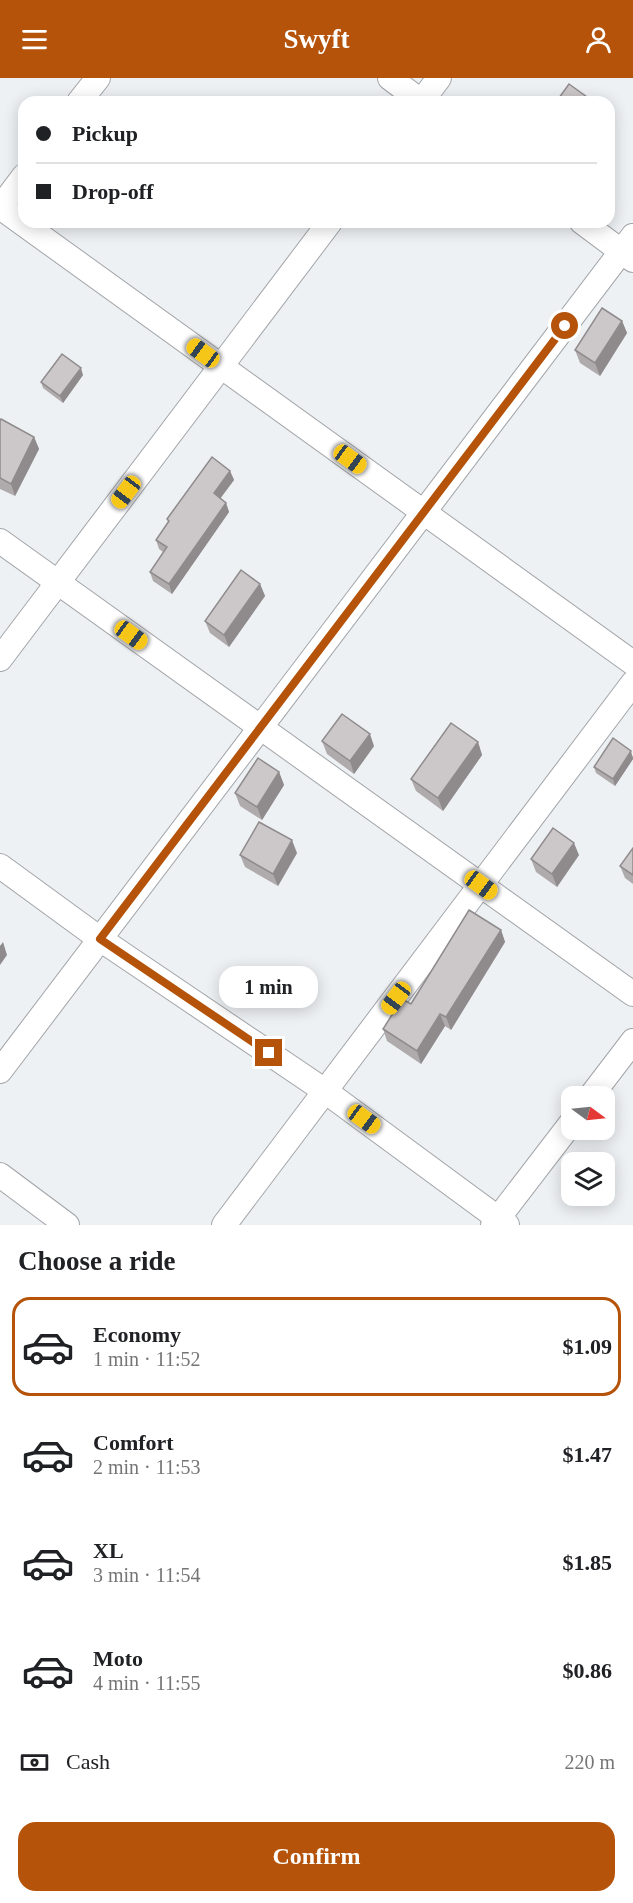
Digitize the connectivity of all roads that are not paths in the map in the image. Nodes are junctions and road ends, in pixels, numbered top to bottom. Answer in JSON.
{"nodes":[{"id":1,"x":98,"y":78,"type":"edge"},
{"id":2,"x":390,"y":78,"type":"edge"},
{"id":3,"x":439,"y":78,"type":"edge"},
{"id":4,"x":84,"y":96,"type":"edge"},
{"id":5,"x":413,"y":96,"type":"edge"},
{"id":6,"x":426,"y":96,"type":"edge"},
{"id":7,"x":18,"y":184,"type":"edge"},
{"id":8,"x":0,"y":207,"type":"edge"},
{"id":9,"x":18,"y":220,"type":"edge"},
{"id":10,"x":29,"y":228,"type":"edge"},
{"id":11,"x":325,"y":228,"type":"edge"},
{"id":12,"x":592,"y":228,"type":"edge"},
{"id":13,"x":629,"y":249,"type":"edge"},
{"id":14,"x":221,"y":366,"type":"junction"},
{"id":15,"x":423,"y":513,"type":"junction"},
{"id":16,"x":0,"y":541,"type":"edge"},
{"id":17,"x":58,"y":582,"type":"junction"},
{"id":18,"x":0,"y":659,"type":"edge"},
{"id":19,"x":633,"y":663,"type":"edge"},
{"id":20,"x":633,"y":683,"type":"edge"},
{"id":21,"x":261,"y":728,"type":"junction"},
{"id":22,"x":0,"y":866,"type":"edge"},
{"id":23,"x":481,"y":885,"type":"junction"},
{"id":24,"x":100,"y":939,"type":"junction"},
{"id":25,"x":633,"y":994,"type":"edge"},
{"id":26,"x":633,"y":1041,"type":"edge"},
{"id":27,"x":0,"y":1071,"type":"edge"},
{"id":28,"x":599,"y":1086,"type":"edge"},
{"id":29,"x":325,"y":1091,"type":"junction"},
{"id":30,"x":561,"y":1137,"type":"edge"},
{"id":31,"x":0,"y":1175,"type":"edge"},
{"id":32,"x":499,"y":1223,"type":"edge"},
{"id":33,"x":67,"y":1225,"type":"edge"},
{"id":34,"x":224,"y":1225,"type":"edge"}],
"edges":[{"from":1,"to":4,"type":"street"},
{"from":2,"to":5,"type":"street"},
{"from":3,"to":6,"type":"street"},
{"from":7,"to":8,"type":"street"},
{"from":8,"to":9,"type":"street"},
{"from":10,"to":14,"type":"street"},
{"from":11,"to":14,"type":"street"},
{"from":12,"to":13,"type":"street"},
{"from":13,"to":15,"type":"street"},
{"from":14,"to":15,"type":"street"},
{"from":14,"to":17,"type":"street"},
{"from":15,"to":19,"type":"street"},
{"from":15,"to":21,"type":"street"},
{"from":16,"to":17,"type":"street"},
{"from":17,"to":18,"type":"street"},
{"from":17,"to":21,"type":"street"},
{"from":20,"to":23,"type":"street"},
{"from":21,"to":23,"type":"street"},
{"from":21,"to":24,"type":"street"},
{"from":22,"to":24,"type":"street"},
{"from":23,"to":25,"type":"street"},
{"from":23,"to":29,"type":"street"},
{"from":24,"to":27,"type":"street"},
{"from":24,"to":29,"type":"street"},
{"from":26,"to":28,"type":"street"},
{"from":29,"to":32,"type":"street"},
{"from":29,"to":34,"type":"street"},
{"from":30,"to":32,"type":"street"},
{"from":31,"to":33,"type":"street"}]}
